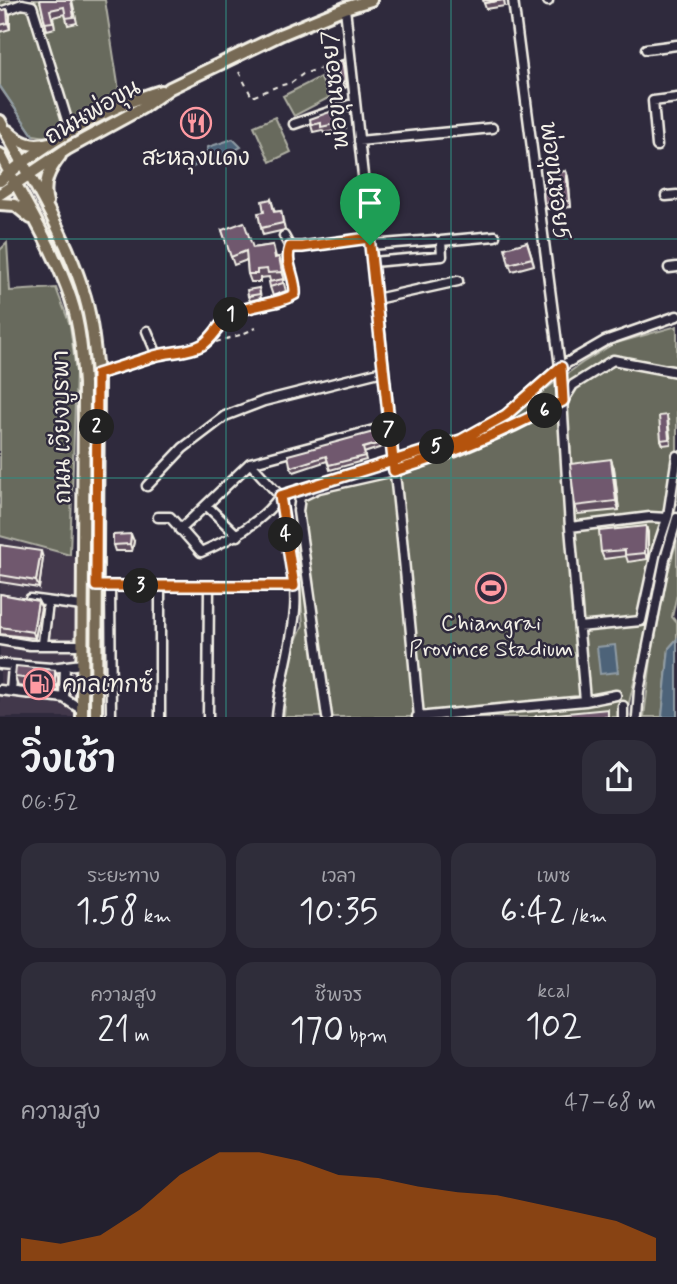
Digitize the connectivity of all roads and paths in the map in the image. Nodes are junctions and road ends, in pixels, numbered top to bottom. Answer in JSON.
{"nodes":[{"id":1,"x":371,"y":0,"type":"edge"},
{"id":2,"x":513,"y":0,"type":"edge"},
{"id":3,"x":22,"y":2,"type":"edge"},
{"id":4,"x":345,"y":8,"type":"junction"},
{"id":5,"x":0,"y":12,"type":"edge"},
{"id":6,"x":677,"y":45,"type":"edge"},
{"id":7,"x":646,"y":49,"type":"dead end"},
{"id":8,"x":351,"y":59,"type":"junction"},
{"id":9,"x":239,"y":72,"type":"dead end"},
{"id":10,"x":170,"y":88,"type":"junction"},
{"id":11,"x":677,"y":98,"type":"edge"},
{"id":12,"x":355,"y":103,"type":"junction"},
{"id":13,"x":1,"y":122,"type":"edge"},
{"id":14,"x":294,"y":124,"type":"dead end"},
{"id":15,"x":492,"y":128,"type":"dead end"},
{"id":16,"x":71,"y":133,"type":"junction"},
{"id":17,"x":359,"y":141,"type":"junction"},
{"id":18,"x":63,"y":144,"type":"junction"},
{"id":19,"x":657,"y":146,"type":"dead end"},
{"id":20,"x":0,"y":155,"type":"edge"},
{"id":21,"x":25,"y":169,"type":"junction"},
{"id":22,"x":12,"y":178,"type":"junction"},
{"id":23,"x":0,"y":181,"type":"edge"},
{"id":24,"x":0,"y":194,"type":"edge"},
{"id":25,"x":677,"y":195,"type":"edge"},
{"id":26,"x":666,"y":196,"type":"dead end"},
{"id":27,"x":0,"y":204,"type":"edge"},
{"id":28,"x":51,"y":215,"type":"junction"},
{"id":29,"x":38,"y":224,"type":"junction"},
{"id":30,"x":284,"y":236,"type":"dead end"},
{"id":31,"x":495,"y":236,"type":"dead end"},
{"id":32,"x":434,"y":240,"type":"dead end"},
{"id":33,"x":370,"y":242,"type":"junction"},
{"id":34,"x":290,"y":247,"type":"junction"},
{"id":35,"x":372,"y":262,"type":"junction"},
{"id":36,"x":458,"y":281,"type":"dead end"},
{"id":37,"x":376,"y":299,"type":"junction"},
{"id":38,"x":677,"y":316,"type":"edge"},
{"id":39,"x":256,"y":328,"type":"dead end"},
{"id":40,"x":147,"y":331,"type":"dead end"},
{"id":41,"x":205,"y":343,"type":"junction"},
{"id":42,"x":157,"y":355,"type":"junction"},
{"id":43,"x":561,"y":367,"type":"junction"},
{"id":44,"x":383,"y":371,"type":"junction"},
{"id":45,"x":677,"y":372,"type":"edge"},
{"id":46,"x":97,"y":374,"type":"junction"},
{"id":47,"x":563,"y":401,"type":"junction"},
{"id":48,"x":389,"y":426,"type":"junction"},
{"id":49,"x":677,"y":456,"type":"edge"},
{"id":50,"x":393,"y":460,"type":"junction"},
{"id":51,"x":250,"y":463,"type":"junction"},
{"id":52,"x":394,"y":471,"type":"junction"},
{"id":53,"x":147,"y":486,"type":"dead end"},
{"id":54,"x":280,"y":496,"type":"junction"},
{"id":55,"x":205,"y":505,"type":"junction"},
{"id":56,"x":158,"y":517,"type":"dead end"},
{"id":57,"x":667,"y":518,"type":"junction"},
{"id":58,"x":677,"y":518,"type":"edge"},
{"id":59,"x":570,"y":527,"type":"junction"},
{"id":60,"x":180,"y":530,"type":"junction"},
{"id":61,"x":238,"y":536,"type":"junction"},
{"id":62,"x":96,"y":586,"type":"junction"},
{"id":63,"x":110,"y":586,"type":"junction"},
{"id":64,"x":160,"y":586,"type":"junction"},
{"id":65,"x":209,"y":586,"type":"junction"},
{"id":66,"x":294,"y":586,"type":"junction"},
{"id":67,"x":14,"y":597,"type":"edge"},
{"id":68,"x":48,"y":603,"type":"junction"},
{"id":69,"x":82,"y":606,"type":"junction"},
{"id":70,"x":82,"y":624,"type":"junction"},
{"id":71,"x":96,"y":624,"type":"junction"},
{"id":72,"x":579,"y":627,"type":"junction"},
{"id":73,"x":0,"y":640,"type":"edge"},
{"id":74,"x":43,"y":643,"type":"junction"},
{"id":75,"x":82,"y":645,"type":"junction"},
{"id":76,"x":0,"y":664,"type":"edge"},
{"id":77,"x":82,"y":664,"type":"junction"},
{"id":78,"x":13,"y":666,"type":"junction"},
{"id":79,"x":65,"y":666,"type":"junction"},
{"id":80,"x":0,"y":690,"type":"edge"},
{"id":81,"x":11,"y":691,"type":"junction"},
{"id":82,"x":616,"y":695,"type":"dead end"},
{"id":83,"x":64,"y":698,"type":"junction"},
{"id":84,"x":585,"y":701,"type":"junction"},
{"id":85,"x":623,"y":706,"type":"dead end"},
{"id":86,"x":82,"y":713,"type":"edge"},
{"id":87,"x":488,"y":714,"type":"edge"},
{"id":88,"x":96,"y":717,"type":"edge"},
{"id":89,"x":111,"y":717,"type":"edge"},
{"id":90,"x":160,"y":717,"type":"edge"},
{"id":91,"x":208,"y":717,"type":"edge"},
{"id":92,"x":277,"y":717,"type":"edge"},
{"id":93,"x":327,"y":717,"type":"edge"},
{"id":94,"x":418,"y":717,"type":"edge"},
{"id":95,"x":623,"y":717,"type":"edge"},
{"id":96,"x":637,"y":717,"type":"edge"}],
"edges":[{"from":1,"to":4,"type":"main road","name":"ถนนพ่อขุน"},
{"from":2,"to":43,"type":"street","name":"พ่อขุนซอย5"},
{"from":3,"to":5,"type":"street"},
{"from":3,"to":16,"type":"street"},
{"from":4,"to":8,"type":"street","name":"พ่อขุนซอย7"},
{"from":4,"to":10,"type":"main road","name":"ถนนพ่อขุน"},
{"from":6,"to":7,"type":"street"},
{"from":8,"to":9,"type":"path"},
{"from":8,"to":12,"type":"street","name":"พ่อขุนซอย7"},
{"from":10,"to":16,"type":"main road","name":"ถนนพ่อขุน"},
{"from":10,"to":18,"type":"main road","name":"ถนนพ่อขุน"},
{"from":11,"to":19,"type":"street"},
{"from":12,"to":14,"type":"street"},
{"from":12,"to":17,"type":"street","name":"พ่อขุนซอย7"},
{"from":13,"to":18,"type":"main road"},
{"from":13,"to":21,"type":"main road","name":"ถนน เวียงบูรพา"},
{"from":15,"to":17,"type":"street"},
{"from":16,"to":18,"type":"main road","name":"ถนนพ่อขุน"},
{"from":17,"to":33,"type":"street","name":"พ่อขุนซอย7"},
{"from":18,"to":21,"type":"main road","name":"ถนนพ่อขุน"},
{"from":18,"to":28,"type":"main road"},
{"from":20,"to":22,"type":"main road","name":"ถนน เวียงบูรพา"},
{"from":21,"to":22,"type":"main road","name":"ถนนพ่อขุน"},
{"from":21,"to":28,"type":"main road","name":"ถนน เวียงบูรพา"},
{"from":22,"to":23,"type":"main road","name":"ถนนพ่อขุน"},
{"from":22,"to":24,"type":"main road","name":"ถนนพ่อขุน"},
{"from":22,"to":29,"type":"main road","name":"ถนน เวียงบูรพา"},
{"from":25,"to":26,"type":"street"},
{"from":27,"to":29,"type":"main road"},
{"from":28,"to":46,"type":"main road","name":"ถนน เวียงบูรพา"},
{"from":29,"to":69,"type":"main road","name":"ถนน เวียงบูรพา"},
{"from":30,"to":34,"type":"street"},
{"from":31,"to":35,"type":"street"},
{"from":32,"to":33,"type":"street"},
{"from":33,"to":34,"type":"street"},
{"from":33,"to":35,"type":"street","name":"พ่อขุนซอย7"},
{"from":34,"to":41,"type":"street"},
{"from":35,"to":37,"type":"street","name":"พ่อขุนซอย7"},
{"from":36,"to":37,"type":"street"},
{"from":37,"to":44,"type":"street","name":"พ่อขุนซอย7"},
{"from":38,"to":43,"type":"street"},
{"from":39,"to":41,"type":"path"},
{"from":40,"to":42,"type":"street"},
{"from":41,"to":42,"type":"street"},
{"from":42,"to":46,"type":"street"},
{"from":43,"to":47,"type":"street","name":"พ่อขุนซอย5"},
{"from":43,"to":50,"type":"street"},
{"from":44,"to":48,"type":"street","name":"พ่อขุนซอย7"},
{"from":44,"to":53,"type":"street"},
{"from":45,"to":47,"type":"street"},
{"from":46,"to":62,"type":"main road","name":"ถนน เวียงบูรพา"},
{"from":47,"to":52,"type":"street"},
{"from":47,"to":59,"type":"street","name":"พ่อขุนซอย5"},
{"from":48,"to":50,"type":"street","name":"พ่อขุนซอย7"},
{"from":48,"to":51,"type":"street"},
{"from":49,"to":57,"type":"street"},
{"from":50,"to":52,"type":"street","name":"พ่อขุนซอย7"},
{"from":50,"to":54,"type":"street"},
{"from":51,"to":54,"type":"street"},
{"from":51,"to":55,"type":"street"},
{"from":52,"to":93,"type":"street"},
{"from":52,"to":94,"type":"street","name":"พ่อขุนซอย7"},
{"from":54,"to":61,"type":"street"},
{"from":54,"to":66,"type":"street"},
{"from":55,"to":60,"type":"street"},
{"from":55,"to":61,"type":"street"},
{"from":56,"to":60,"type":"street"},
{"from":57,"to":59,"type":"street"},
{"from":57,"to":72,"type":"street"},
{"from":58,"to":96,"type":"street"},
{"from":59,"to":72,"type":"street","name":"พ่อขุนซอย5"},
{"from":60,"to":61,"type":"street"},
{"from":62,"to":63,"type":"street"},
{"from":62,"to":71,"type":"main road","name":"ถนน เวียงบูรพา"},
{"from":63,"to":64,"type":"street"},
{"from":63,"to":89,"type":"street"},
{"from":64,"to":65,"type":"street"},
{"from":64,"to":90,"type":"street"},
{"from":65,"to":66,"type":"street"},
{"from":65,"to":91,"type":"street"},
{"from":66,"to":92,"type":"street"},
{"from":67,"to":68,"type":"street"},
{"from":68,"to":69,"type":"street"},
{"from":68,"to":74,"type":"street"},
{"from":69,"to":70,"type":"main road","name":"ถนน เวียงบูรพา"},
{"from":70,"to":71,"type":"main road"},
{"from":70,"to":75,"type":"main road","name":"ถนน เวียงบูรพา"},
{"from":71,"to":88,"type":"main road","name":"ถนน เวียงบูรพา"},
{"from":72,"to":84,"type":"street","name":"พ่อขุนซอย5"},
{"from":73,"to":74,"type":"street"},
{"from":74,"to":75,"type":"street"},
{"from":75,"to":77,"type":"main road","name":"ถนน เวียงบูรพา"},
{"from":76,"to":78,"type":"street"},
{"from":77,"to":79,"type":"street"},
{"from":77,"to":86,"type":"main road","name":"ถนน เวียงบูรพา"},
{"from":78,"to":79,"type":"street"},
{"from":78,"to":81,"type":"street"},
{"from":79,"to":83,"type":"street"},
{"from":80,"to":81,"type":"street"},
{"from":81,"to":83,"type":"street"},
{"from":82,"to":84,"type":"street"},
{"from":83,"to":86,"type":"street"},
{"from":84,"to":87,"type":"street"},
{"from":85,"to":95,"type":"street"},
{"from":87,"to":94,"type":"street"}]}
